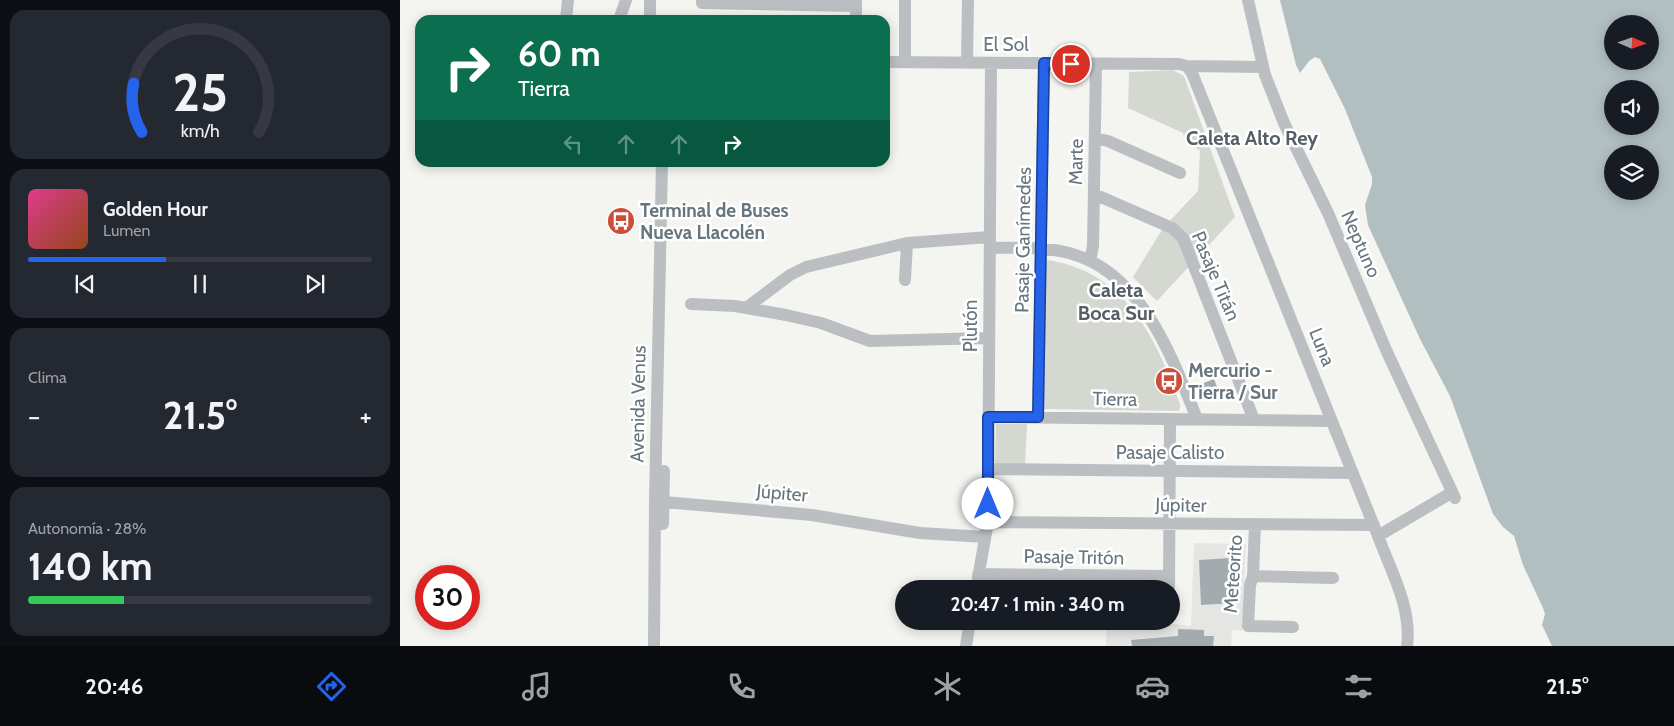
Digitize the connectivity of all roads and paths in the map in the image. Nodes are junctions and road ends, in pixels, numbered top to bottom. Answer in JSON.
{"nodes":[{"id":1,"x":568,"y":0,"type":"edge"},
{"id":2,"x":626,"y":0,"type":"edge"},
{"id":3,"x":650,"y":0,"type":"edge"},
{"id":4,"x":659,"y":0,"type":"edge"},
{"id":5,"x":702,"y":0,"type":"edge"},
{"id":6,"x":905,"y":0,"type":"edge"},
{"id":7,"x":968,"y":0,"type":"edge"},
{"id":8,"x":1248,"y":0,"type":"edge"},
{"id":9,"x":856,"y":3,"type":"edge"},
{"id":10,"x":566,"y":15,"type":"edge"},
{"id":11,"x":621,"y":15,"type":"edge"},
{"id":12,"x":650,"y":15,"type":"edge"},
{"id":13,"x":659,"y":15,"type":"edge"},
{"id":14,"x":890,"y":62,"type":"edge"},
{"id":15,"x":905,"y":62,"type":"junction"},
{"id":16,"x":967,"y":63,"type":"junction"},
{"id":17,"x":991,"y":63,"type":"junction"},
{"id":18,"x":1044,"y":63,"type":"junction"},
{"id":19,"x":1096,"y":64,"type":"junction"},
{"id":20,"x":1187,"y":66,"type":"junction"},
{"id":21,"x":1263,"y":67,"type":"junction"},
{"id":22,"x":1095,"y":138,"type":"junction"},
{"id":23,"x":662,"y":167,"type":"edge"},
{"id":24,"x":669,"y":167,"type":"edge"},
{"id":25,"x":1180,"y":174,"type":"dead end"},
{"id":26,"x":1094,"y":194,"type":"junction"},
{"id":27,"x":990,"y":242,"type":"junction"},
{"id":28,"x":907,"y":243,"type":"junction"},
{"id":29,"x":1041,"y":248,"type":"junction"},
{"id":30,"x":1090,"y":261,"type":"junction"},
{"id":31,"x":904,"y":280,"type":"dead end"},
{"id":32,"x":691,"y":304,"type":"dead end"},
{"id":33,"x":746,"y":308,"type":"junction"},
{"id":34,"x":989,"y":338,"type":"junction"},
{"id":35,"x":988,"y":417,"type":"junction"},
{"id":36,"x":1038,"y":417,"type":"junction"},
{"id":37,"x":1170,"y":419,"type":"junction"},
{"id":38,"x":1197,"y":419,"type":"junction"},
{"id":39,"x":1254,"y":420,"type":"junction"},
{"id":40,"x":1330,"y":421,"type":"junction"},
{"id":41,"x":988,"y":469,"type":"junction"},
{"id":42,"x":1170,"y":471,"type":"junction"},
{"id":43,"x":1352,"y":473,"type":"junction"},
{"id":44,"x":664,"y":502,"type":"junction"},
{"id":45,"x":988,"y":522,"type":"junction"},
{"id":46,"x":1169,"y":523,"type":"junction"},
{"id":47,"x":1254,"y":524,"type":"junction"},
{"id":48,"x":1376,"y":531,"type":"junction"},
{"id":49,"x":985,"y":537,"type":"junction"},
{"id":50,"x":978,"y":574,"type":"junction"},
{"id":51,"x":1253,"y":576,"type":"junction"},
{"id":52,"x":1333,"y":578,"type":"dead end"},
{"id":53,"x":977,"y":580,"type":"edge"},
{"id":54,"x":1105,"y":580,"type":"edge"},
{"id":55,"x":1169,"y":580,"type":"edge"},
{"id":56,"x":1293,"y":627,"type":"dead end"},
{"id":57,"x":969,"y":630,"type":"edge"},
{"id":58,"x":654,"y":646,"type":"edge"},
{"id":59,"x":662,"y":646,"type":"edge"},
{"id":60,"x":966,"y":646,"type":"edge"},
{"id":61,"x":1407,"y":646,"type":"edge"}],
"edges":[{"from":1,"to":10,"type":"street"},
{"from":2,"to":11,"type":"street"},
{"from":3,"to":12,"type":"street"},
{"from":4,"to":13,"type":"street"},
{"from":5,"to":9,"type":"street"},
{"from":6,"to":15,"type":"street"},
{"from":7,"to":16,"type":"street"},
{"from":8,"to":21,"type":"street","name":"Neptuno"},
{"from":14,"to":15,"type":"street","name":"El Sol"},
{"from":15,"to":16,"type":"street","name":"El Sol"},
{"from":16,"to":17,"type":"street","name":"El Sol"},
{"from":17,"to":18,"type":"street","name":"El Sol"},
{"from":17,"to":27,"type":"street","name":"Plutón"},
{"from":18,"to":19,"type":"street","name":"El Sol"},
{"from":18,"to":29,"type":"street","name":"Pasaje Ganímedes"},
{"from":19,"to":20,"type":"street","name":"El Sol"},
{"from":19,"to":22,"type":"street","name":"Marte"},
{"from":20,"to":21,"type":"street","name":"El Sol"},
{"from":20,"to":40,"type":"street","name":"Luna"},
{"from":21,"to":48,"type":"street","name":"Neptuno"},
{"from":22,"to":25,"type":"street"},
{"from":22,"to":26,"type":"street","name":"Marte"},
{"from":23,"to":58,"type":"street","name":"Avenida Venus"},
{"from":24,"to":44,"type":"street","name":"Avenida Venus"},
{"from":26,"to":30,"type":"street","name":"Marte"},
{"from":26,"to":39,"type":"street","name":"Pasaje Titán"},
{"from":27,"to":28,"type":"street"},
{"from":27,"to":29,"type":"street"},
{"from":27,"to":34,"type":"street","name":"Plutón"},
{"from":28,"to":31,"type":"street"},
{"from":28,"to":33,"type":"street"},
{"from":29,"to":30,"type":"street"},
{"from":29,"to":36,"type":"street","name":"Pasaje Ganímedes"},
{"from":30,"to":38,"type":"street"},
{"from":32,"to":33,"type":"street"},
{"from":33,"to":34,"type":"street"},
{"from":34,"to":35,"type":"street","name":"Plutón"},
{"from":35,"to":36,"type":"street","name":"Tierra"},
{"from":35,"to":41,"type":"street","name":"Plutón"},
{"from":36,"to":37,"type":"street","name":"Tierra"},
{"from":37,"to":38,"type":"street","name":"Tierra"},
{"from":37,"to":42,"type":"street"},
{"from":38,"to":39,"type":"street","name":"Tierra"},
{"from":39,"to":40,"type":"street","name":"Tierra"},
{"from":40,"to":43,"type":"street","name":"Luna"},
{"from":41,"to":42,"type":"street","name":"Pasaje Calisto"},
{"from":41,"to":45,"type":"street","name":"Plutón"},
{"from":42,"to":43,"type":"street","name":"Pasaje Calisto"},
{"from":42,"to":46,"type":"street"},
{"from":43,"to":48,"type":"street","name":"Luna"},
{"from":44,"to":49,"type":"street","name":"Júpiter"},
{"from":44,"to":59,"type":"street","name":"Avenida Venus"},
{"from":45,"to":46,"type":"street","name":"Júpiter"},
{"from":45,"to":49,"type":"street","name":"Plutón"},
{"from":46,"to":47,"type":"street","name":"Júpiter"},
{"from":46,"to":55,"type":"street"},
{"from":47,"to":48,"type":"street","name":"Júpiter"},
{"from":47,"to":51,"type":"street","name":"Meteorito"},
{"from":48,"to":61,"type":"street","name":"Luna"},
{"from":49,"to":50,"type":"street","name":"Plutón"},
{"from":50,"to":53,"type":"street","name":"Plutón"},
{"from":50,"to":54,"type":"street","name":"Pasaje Tritón"},
{"from":51,"to":52,"type":"street"},
{"from":51,"to":56,"type":"street","name":"Meteorito"},
{"from":57,"to":60,"type":"street"}]}
